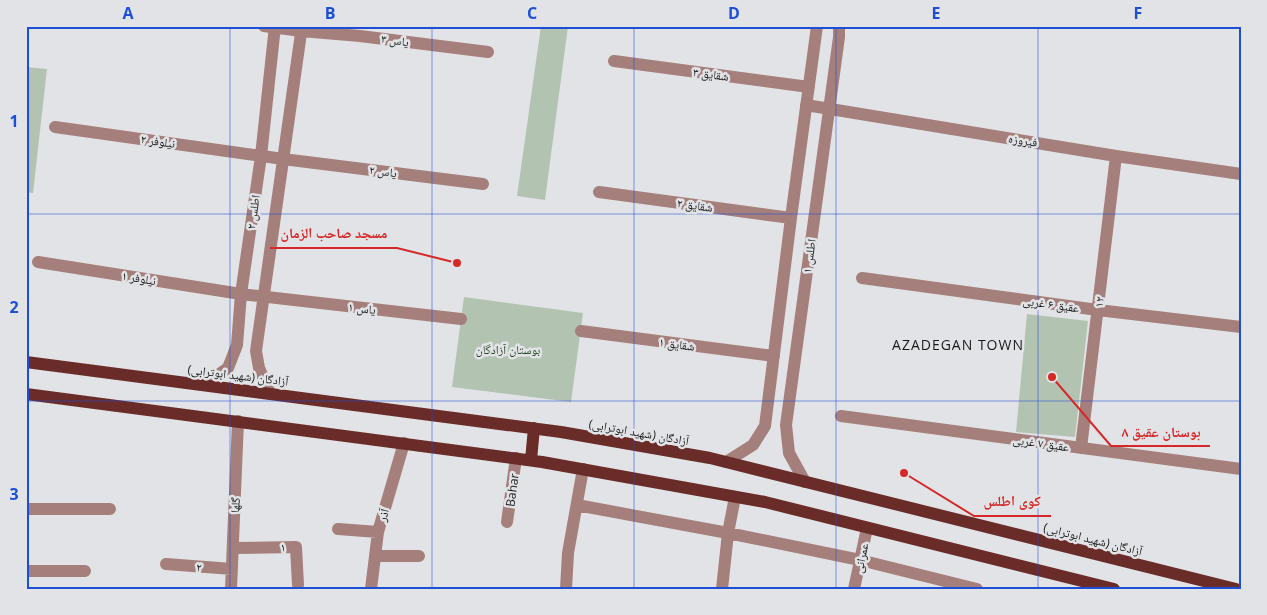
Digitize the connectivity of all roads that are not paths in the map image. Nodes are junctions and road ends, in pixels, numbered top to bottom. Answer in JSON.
{"nodes":[{"id":1,"x":817,"y":26,"type":"edge"},
{"id":2,"x":839,"y":26,"type":"edge"},
{"id":3,"x":272,"y":27,"type":"edge"},
{"id":4,"x":302,"y":29,"type":"edge"},
{"id":5,"x":488,"y":52,"type":"dead end"},
{"id":6,"x":614,"y":61,"type":"dead end"},
{"id":7,"x":809,"y":87,"type":"junction"},
{"id":8,"x":806,"y":105,"type":"junction"},
{"id":9,"x":829,"y":109,"type":"junction"},
{"id":10,"x":55,"y":127,"type":"dead end"},
{"id":11,"x":261,"y":156,"type":"junction"},
{"id":12,"x":1116,"y":156,"type":"junction"},
{"id":13,"x":283,"y":159,"type":"junction"},
{"id":14,"x":1241,"y":174,"type":"edge"},
{"id":15,"x":483,"y":184,"type":"dead end"},
{"id":16,"x":599,"y":192,"type":"dead end"},
{"id":17,"x":791,"y":218,"type":"junction"},
{"id":18,"x":38,"y":262,"type":"dead end"},
{"id":19,"x":862,"y":278,"type":"dead end"},
{"id":20,"x":241,"y":294,"type":"junction"},
{"id":21,"x":264,"y":297,"type":"junction"},
{"id":22,"x":1098,"y":310,"type":"junction"},
{"id":23,"x":461,"y":318,"type":"dead end"},
{"id":24,"x":1241,"y":327,"type":"edge"},
{"id":25,"x":581,"y":331,"type":"dead end"},
{"id":26,"x":774,"y":356,"type":"junction"},
{"id":27,"x":26,"y":362,"type":"edge"},
{"id":28,"x":204,"y":385,"type":"junction"},
{"id":29,"x":270,"y":393,"type":"junction"},
{"id":30,"x":26,"y":394,"type":"edge"},
{"id":31,"x":841,"y":416,"type":"dead end"},
{"id":32,"x":238,"y":421,"type":"junction"},
{"id":33,"x":534,"y":428,"type":"junction"},
{"id":34,"x":404,"y":443,"type":"junction"},
{"id":35,"x":1081,"y":448,"type":"junction"},
{"id":36,"x":516,"y":458,"type":"junction"},
{"id":37,"x":531,"y":460,"type":"junction"},
{"id":38,"x":726,"y":462,"type":"junction"},
{"id":39,"x":583,"y":469,"type":"junction"},
{"id":40,"x":1241,"y":469,"type":"edge"},
{"id":41,"x":805,"y":482,"type":"junction"},
{"id":42,"x":735,"y":497,"type":"junction"},
{"id":43,"x":577,"y":505,"type":"junction"},
{"id":44,"x":26,"y":509,"type":"edge"},
{"id":45,"x":110,"y":509,"type":"dead end"},
{"id":46,"x":507,"y":522,"type":"dead end"},
{"id":47,"x":867,"y":528,"type":"junction"},
{"id":48,"x":338,"y":529,"type":"dead end"},
{"id":49,"x":378,"y":532,"type":"junction"},
{"id":50,"x":728,"y":533,"type":"junction"},
{"id":51,"x":233,"y":548,"type":"junction"},
{"id":52,"x":375,"y":556,"type":"junction"},
{"id":53,"x":419,"y":556,"type":"dead end"},
{"id":54,"x":860,"y":560,"type":"junction"},
{"id":55,"x":166,"y":564,"type":"dead end"},
{"id":56,"x":232,"y":570,"type":"junction"},
{"id":57,"x":26,"y":571,"type":"edge"},
{"id":58,"x":85,"y":571,"type":"dead end"},
{"id":59,"x":298,"y":585,"type":"dead end"},
{"id":60,"x":1099,"y":587,"type":"edge"},
{"id":61,"x":231,"y":589,"type":"edge"},
{"id":62,"x":371,"y":589,"type":"edge"},
{"id":63,"x":566,"y":589,"type":"edge"},
{"id":64,"x":722,"y":589,"type":"edge"},
{"id":65,"x":854,"y":589,"type":"edge"},
{"id":66,"x":977,"y":589,"type":"edge"},
{"id":67,"x":1114,"y":589,"type":"edge"},
{"id":68,"x":1236,"y":589,"type":"edge"}],
"edges":[{"from":1,"to":7,"type":"street","name":"اطلس ۱"},
{"from":2,"to":9,"type":"street","name":"اطلس ۱"},
{"from":3,"to":4,"type":"street","name":"یاس ۳"},
{"from":3,"to":11,"type":"street","name":"اطلس ۲"},
{"from":4,"to":5,"type":"street","name":"یاس ۳"},
{"from":4,"to":13,"type":"street","name":"اطلس ۲"},
{"from":6,"to":7,"type":"street","name":"شقایق ۳"},
{"from":7,"to":8,"type":"street","name":"اطلس ۱"},
{"from":8,"to":9,"type":"street","name":"فیروزه"},
{"from":8,"to":17,"type":"street","name":"اطلس ۱"},
{"from":9,"to":12,"type":"street","name":"فیروزه"},
{"from":9,"to":41,"type":"street","name":"اطلس ۱"},
{"from":10,"to":11,"type":"street","name":"نیلوفر ۲"},
{"from":11,"to":13,"type":"street","name":"نیلوفر ۲"},
{"from":11,"to":20,"type":"street","name":"اطلس ۲"},
{"from":12,"to":14,"type":"street","name":"فیروزه"},
{"from":12,"to":22,"type":"street","name":"۱۲"},
{"from":13,"to":15,"type":"street","name":"یاس ۲"},
{"from":13,"to":21,"type":"street","name":"اطلس ۲"},
{"from":16,"to":17,"type":"street","name":"شقایق ۲"},
{"from":17,"to":26,"type":"street","name":"اطلس ۱"},
{"from":18,"to":20,"type":"street","name":"نیلوفر ۱"},
{"from":19,"to":22,"type":"street","name":"عقیق ۶ غربی"},
{"from":20,"to":21,"type":"street","name":"نیلوفر ۱"},
{"from":20,"to":28,"type":"street","name":"اطلس ۲"},
{"from":21,"to":23,"type":"street","name":"یاس ۱"},
{"from":21,"to":29,"type":"street","name":"اطلس ۲"},
{"from":22,"to":24,"type":"street","name":"عقیق ۶ غربی"},
{"from":22,"to":35,"type":"street","name":"۱۲"},
{"from":25,"to":26,"type":"street","name":"شقایق ۱"},
{"from":26,"to":38,"type":"street","name":"اطلس ۱"},
{"from":27,"to":28,"type":"main road","name":"آزادگان (شهید ابوترابی)"},
{"from":28,"to":29,"type":"main road","name":"آزادگان (شهید ابوترابی)"},
{"from":29,"to":33,"type":"main road","name":"آزادگان (شهید ابوترابی)"},
{"from":30,"to":32,"type":"main road"},
{"from":31,"to":35,"type":"street","name":"عقیق ۷ غربی"},
{"from":32,"to":34,"type":"main road"},
{"from":32,"to":51,"type":"street","name":"گلها"},
{"from":33,"to":37,"type":"main road"},
{"from":33,"to":38,"type":"main road","name":"آزادگان (شهید ابوترابی)"},
{"from":34,"to":36,"type":"main road"},
{"from":34,"to":49,"type":"street","name":"آذر"},
{"from":35,"to":40,"type":"street","name":"عقیق ۷ غربی"},
{"from":36,"to":37,"type":"main road"},
{"from":36,"to":46,"type":"street","name":"Bahar"},
{"from":37,"to":39,"type":"main road"},
{"from":38,"to":41,"type":"main road","name":"آزادگان (شهید ابوترابی)"},
{"from":39,"to":42,"type":"main road"},
{"from":39,"to":43,"type":"street"},
{"from":41,"to":68,"type":"main road","name":"آزادگان (شهید ابوترابی)"},
{"from":42,"to":47,"type":"main road"},
{"from":42,"to":50,"type":"street"},
{"from":43,"to":50,"type":"street"},
{"from":43,"to":63,"type":"street"},
{"from":44,"to":45,"type":"street"},
{"from":47,"to":54,"type":"street","name":"عمرانی"},
{"from":47,"to":60,"type":"main road"},
{"from":48,"to":49,"type":"street"},
{"from":49,"to":52,"type":"street","name":"آذر"},
{"from":50,"to":54,"type":"street"},
{"from":50,"to":64,"type":"street"},
{"from":51,"to":56,"type":"street","name":"گلها"},
{"from":51,"to":59,"type":"street","name":"۱"},
{"from":52,"to":53,"type":"street"},
{"from":52,"to":62,"type":"street","name":"آذر"},
{"from":54,"to":65,"type":"street","name":"عمرانی"},
{"from":54,"to":66,"type":"street"},
{"from":55,"to":56,"type":"street","name":"۲"},
{"from":56,"to":61,"type":"street","name":"گلها"},
{"from":57,"to":58,"type":"street"},
{"from":60,"to":67,"type":"main road"}]}
